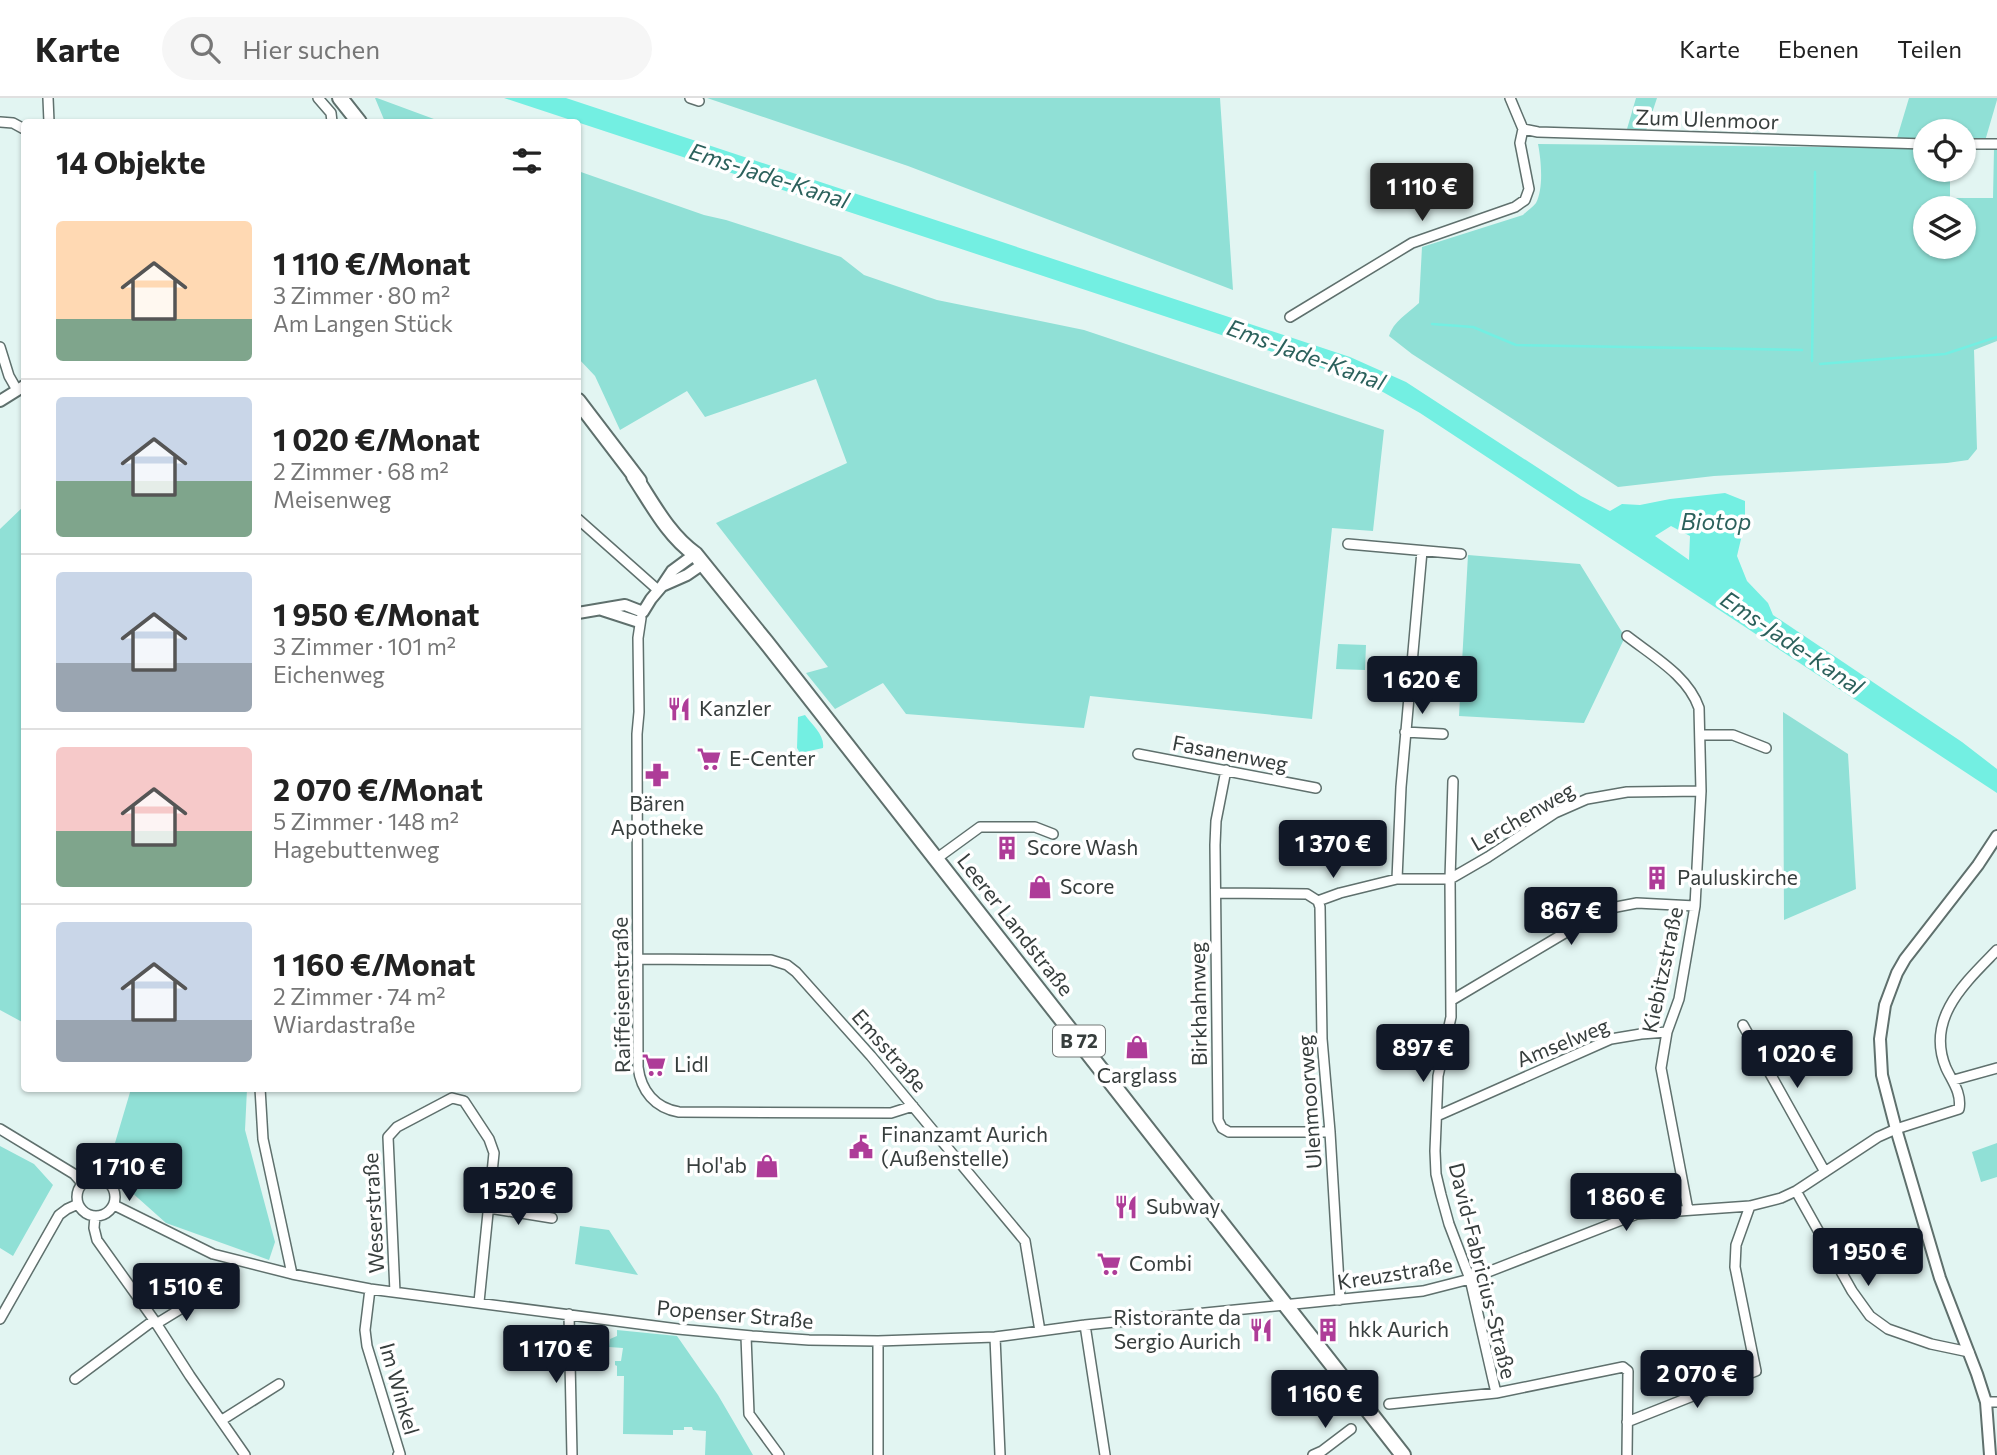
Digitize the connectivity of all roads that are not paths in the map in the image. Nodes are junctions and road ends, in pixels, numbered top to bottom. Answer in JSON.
{"nodes":[{"id":1,"x":48,"y":98,"type":"edge"},
{"id":2,"x":318,"y":98,"type":"edge"},
{"id":3,"x":340,"y":98,"type":"edge"},
{"id":4,"x":1510,"y":98,"type":"edge"},
{"id":5,"x":50,"y":119,"type":"edge"},
{"id":6,"x":332,"y":119,"type":"edge"},
{"id":7,"x":357,"y":119,"type":"edge"},
{"id":8,"x":0,"y":122,"type":"edge"},
{"id":9,"x":21,"y":127,"type":"edge"},
{"id":10,"x":1523,"y":129,"type":"junction"},
{"id":11,"x":1913,"y":144,"type":"edge"},
{"id":12,"x":1976,"y":144,"type":"edge"},
{"id":13,"x":1997,"y":144,"type":"edge"},
{"id":14,"x":1290,"y":317,"type":"dead end"},
{"id":15,"x":0,"y":347,"type":"edge"},
{"id":16,"x":21,"y":388,"type":"edge"},
{"id":17,"x":0,"y":401,"type":"edge"},
{"id":18,"x":581,"y":405,"type":"edge"},
{"id":19,"x":581,"y":522,"type":"edge"},
{"id":20,"x":1348,"y":544,"type":"dead end"},
{"id":21,"x":1422,"y":551,"type":"junction"},
{"id":22,"x":1461,"y":554,"type":"dead end"},
{"id":23,"x":699,"y":559,"type":"junction"},
{"id":24,"x":660,"y":588,"type":"junction"},
{"id":25,"x":581,"y":613,"type":"edge"},
{"id":26,"x":641,"y":617,"type":"junction"},
{"id":27,"x":1628,"y":636,"type":"dead end"},
{"id":28,"x":1405,"y":732,"type":"junction"},
{"id":29,"x":1443,"y":734,"type":"dead end"},
{"id":30,"x":1700,"y":735,"type":"junction"},
{"id":31,"x":1766,"y":748,"type":"dead end"},
{"id":32,"x":1138,"y":754,"type":"dead end"},
{"id":33,"x":1226,"y":770,"type":"junction"},
{"id":34,"x":1453,"y":781,"type":"dead end"},
{"id":35,"x":1315,"y":788,"type":"dead end"},
{"id":36,"x":1701,"y":791,"type":"junction"},
{"id":37,"x":1053,"y":834,"type":"dead end"},
{"id":38,"x":1997,"y":836,"type":"edge"},
{"id":39,"x":936,"y":859,"type":"junction"},
{"id":40,"x":1397,"y":879,"type":"junction"},
{"id":41,"x":1450,"y":879,"type":"junction"},
{"id":42,"x":1216,"y":893,"type":"junction"},
{"id":43,"x":1318,"y":901,"type":"junction"},
{"id":44,"x":1695,"y":906,"type":"junction"},
{"id":45,"x":1997,"y":950,"type":"edge"},
{"id":46,"x":639,"y":959,"type":"junction"},
{"id":47,"x":1452,"y":1000,"type":"junction"},
{"id":48,"x":1743,"y":1025,"type":"dead end"},
{"id":49,"x":1667,"y":1032,"type":"junction"},
{"id":50,"x":1997,"y":1068,"type":"edge"},
{"id":51,"x":1954,"y":1080,"type":"junction"},
{"id":52,"x":260,"y":1092,"type":"edge"},
{"id":53,"x":913,"y":1106,"type":"junction"},
{"id":54,"x":1437,"y":1116,"type":"junction"},
{"id":55,"x":0,"y":1129,"type":"edge"},
{"id":56,"x":1896,"y":1129,"type":"junction"},
{"id":57,"x":1331,"y":1132,"type":"junction"},
{"id":58,"x":1825,"y":1172,"type":"junction"},
{"id":59,"x":82,"y":1183,"type":"junction"},
{"id":60,"x":1796,"y":1191,"type":"junction"},
{"id":61,"x":78,"y":1204,"type":"junction"},
{"id":62,"x":114,"y":1205,"type":"junction"},
{"id":63,"x":1750,"y":1206,"type":"junction"},
{"id":64,"x":489,"y":1208,"type":"junction"},
{"id":65,"x":1688,"y":1210,"type":"junction"},
{"id":66,"x":95,"y":1216,"type":"junction"},
{"id":67,"x":552,"y":1218,"type":"dead end"},
{"id":68,"x":292,"y":1274,"type":"junction"},
{"id":69,"x":1470,"y":1279,"type":"junction"},
{"id":70,"x":370,"y":1289,"type":"junction"},
{"id":71,"x":395,"y":1292,"type":"junction"},
{"id":72,"x":200,"y":1297,"type":"dead end"},
{"id":73,"x":1340,"y":1300,"type":"junction"},
{"id":74,"x":480,"y":1302,"type":"junction"},
{"id":75,"x":1286,"y":1306,"type":"junction"},
{"id":76,"x":569,"y":1314,"type":"junction"},
{"id":77,"x":0,"y":1319,"type":"edge"},
{"id":78,"x":155,"y":1322,"type":"junction"},
{"id":79,"x":1085,"y":1325,"type":"junction"},
{"id":80,"x":1040,"y":1331,"type":"junction"},
{"id":81,"x":746,"y":1336,"type":"junction"},
{"id":82,"x":995,"y":1337,"type":"junction"},
{"id":83,"x":878,"y":1341,"type":"junction"},
{"id":84,"x":1969,"y":1352,"type":"junction"},
{"id":85,"x":75,"y":1379,"type":"dead end"},
{"id":86,"x":279,"y":1384,"type":"dead end"},
{"id":87,"x":1496,"y":1393,"type":"junction"},
{"id":88,"x":1991,"y":1402,"type":"edge"},
{"id":89,"x":1389,"y":1404,"type":"dead end"},
{"id":90,"x":222,"y":1420,"type":"junction"},
{"id":91,"x":1627,"y":1422,"type":"junction"},
{"id":92,"x":1351,"y":1429,"type":"dead end"},
{"id":93,"x":245,"y":1455,"type":"edge"},
{"id":94,"x":398,"y":1455,"type":"edge"},
{"id":95,"x":572,"y":1455,"type":"edge"},
{"id":96,"x":779,"y":1455,"type":"edge"},
{"id":97,"x":878,"y":1455,"type":"edge"},
{"id":98,"x":1000,"y":1455,"type":"edge"},
{"id":99,"x":1105,"y":1455,"type":"edge"},
{"id":100,"x":1313,"y":1455,"type":"edge"},
{"id":101,"x":1403,"y":1455,"type":"edge"},
{"id":102,"x":1628,"y":1455,"type":"edge"},
{"id":103,"x":1990,"y":1455,"type":"edge"}],
"edges":[{"from":1,"to":5,"type":"street"},
{"from":2,"to":6,"type":"street"},
{"from":3,"to":7,"type":"main road"},
{"from":4,"to":10,"type":"street"},
{"from":8,"to":9,"type":"street"},
{"from":10,"to":11,"type":"street","name":"Zum Ulenmoor"},
{"from":10,"to":14,"type":"street"},
{"from":12,"to":13,"type":"street"},
{"from":15,"to":16,"type":"street"},
{"from":16,"to":17,"type":"street"},
{"from":18,"to":23,"type":"main road","name":"Leerer Landstraße","number":"B 72"},
{"from":19,"to":24,"type":"street"},
{"from":20,"to":21,"type":"street"},
{"from":21,"to":22,"type":"street"},
{"from":21,"to":28,"type":"street"},
{"from":23,"to":24,"type":"street"},
{"from":23,"to":39,"type":"main road","name":"Leerer Landstraße","number":"B 72"},
{"from":24,"to":26,"type":"street"},
{"from":25,"to":26,"type":"street"},
{"from":26,"to":46,"type":"street","name":"Raiffeisenstraße"},
{"from":27,"to":30,"type":"street","name":"Kiebitzstraße"},
{"from":28,"to":29,"type":"street"},
{"from":28,"to":40,"type":"street"},
{"from":30,"to":31,"type":"street"},
{"from":30,"to":36,"type":"street","name":"Kiebitzstraße"},
{"from":32,"to":33,"type":"street","name":"Fasanenweg"},
{"from":33,"to":35,"type":"street","name":"Fasanenweg"},
{"from":33,"to":42,"type":"street","name":"Birkhahnweg"},
{"from":34,"to":41,"type":"street","name":"David-Fabricius-Straße"},
{"from":36,"to":41,"type":"street","name":"Lerchenweg"},
{"from":36,"to":44,"type":"street","name":"Kiebitzstraße"},
{"from":37,"to":39,"type":"street"},
{"from":38,"to":56,"type":"street"},
{"from":39,"to":75,"type":"main road","name":"Leerer Landstraße","number":"B 72"},
{"from":40,"to":41,"type":"street"},
{"from":40,"to":43,"type":"street"},
{"from":41,"to":47,"type":"street","name":"David-Fabricius-Straße"},
{"from":42,"to":43,"type":"street"},
{"from":42,"to":57,"type":"street","name":"Birkhahnweg"},
{"from":43,"to":57,"type":"street","name":"Ulenmoorweg"},
{"from":44,"to":47,"type":"street"},
{"from":44,"to":49,"type":"street","name":"Kiebitzstraße"},
{"from":45,"to":51,"type":"street"},
{"from":46,"to":53,"type":"street","name":"Emsstraße"},
{"from":46,"to":53,"type":"street","name":"Raiffeisenstraße"},
{"from":47,"to":54,"type":"street","name":"David-Fabricius-Straße"},
{"from":48,"to":58,"type":"street"},
{"from":49,"to":54,"type":"street","name":"Amselweg"},
{"from":49,"to":65,"type":"street","name":"Kiebitzstraße"},
{"from":50,"to":51,"type":"street"},
{"from":51,"to":56,"type":"street","name":"Kreuzstraße"},
{"from":52,"to":68,"type":"street"},
{"from":53,"to":80,"type":"street","name":"Emsstraße"},
{"from":54,"to":69,"type":"street","name":"David-Fabricius-Straße"},
{"from":55,"to":59,"type":"street"},
{"from":56,"to":58,"type":"street","name":"Kreuzstraße"},
{"from":56,"to":84,"type":"street"},
{"from":57,"to":73,"type":"street","name":"Ulenmoorweg"},
{"from":58,"to":60,"type":"street","name":"Kreuzstraße"},
{"from":59,"to":61,"type":"street"},
{"from":59,"to":62,"type":"street"},
{"from":60,"to":63,"type":"street","name":"Kreuzstraße"},
{"from":60,"to":84,"type":"street"},
{"from":61,"to":66,"type":"street"},
{"from":61,"to":77,"type":"street"},
{"from":62,"to":66,"type":"street"},
{"from":62,"to":68,"type":"street","name":"Popenser Straße"},
{"from":63,"to":65,"type":"street","name":"Kreuzstraße"},
{"from":63,"to":91,"type":"street"},
{"from":64,"to":67,"type":"street"},
{"from":64,"to":71,"type":"street","name":"Weserstraße"},
{"from":64,"to":74,"type":"street","name":"Weserstraße"},
{"from":65,"to":69,"type":"street","name":"Kreuzstraße"},
{"from":66,"to":78,"type":"street"},
{"from":68,"to":70,"type":"street","name":"Popenser Straße"},
{"from":69,"to":73,"type":"street","name":"Kreuzstraße"},
{"from":69,"to":87,"type":"street","name":"David-Fabricius-Straße"},
{"from":70,"to":71,"type":"street","name":"Popenser Straße"},
{"from":70,"to":94,"type":"street","name":"Im Winkel"},
{"from":71,"to":74,"type":"street","name":"Popenser Straße"},
{"from":72,"to":78,"type":"street"},
{"from":73,"to":75,"type":"street","name":"Kreuzstraße"},
{"from":74,"to":76,"type":"street","name":"Popenser Straße"},
{"from":75,"to":79,"type":"street","name":"Popenser Straße"},
{"from":75,"to":101,"type":"main road","name":"Leerer Landstraße","number":"B 72"},
{"from":76,"to":81,"type":"street","name":"Popenser Straße"},
{"from":76,"to":95,"type":"street"},
{"from":78,"to":85,"type":"street"},
{"from":78,"to":90,"type":"street"},
{"from":79,"to":80,"type":"street","name":"Popenser Straße"},
{"from":79,"to":99,"type":"street"},
{"from":80,"to":82,"type":"street","name":"Popenser Straße"},
{"from":81,"to":83,"type":"street","name":"Popenser Straße"},
{"from":81,"to":96,"type":"street"},
{"from":82,"to":83,"type":"street","name":"Popenser Straße"},
{"from":82,"to":98,"type":"street"},
{"from":83,"to":97,"type":"street"},
{"from":84,"to":88,"type":"street"},
{"from":86,"to":90,"type":"street"},
{"from":87,"to":89,"type":"street"},
{"from":87,"to":91,"type":"street"},
{"from":88,"to":103,"type":"street"},
{"from":90,"to":93,"type":"street"},
{"from":91,"to":102,"type":"street"},
{"from":92,"to":100,"type":"street"}]}
